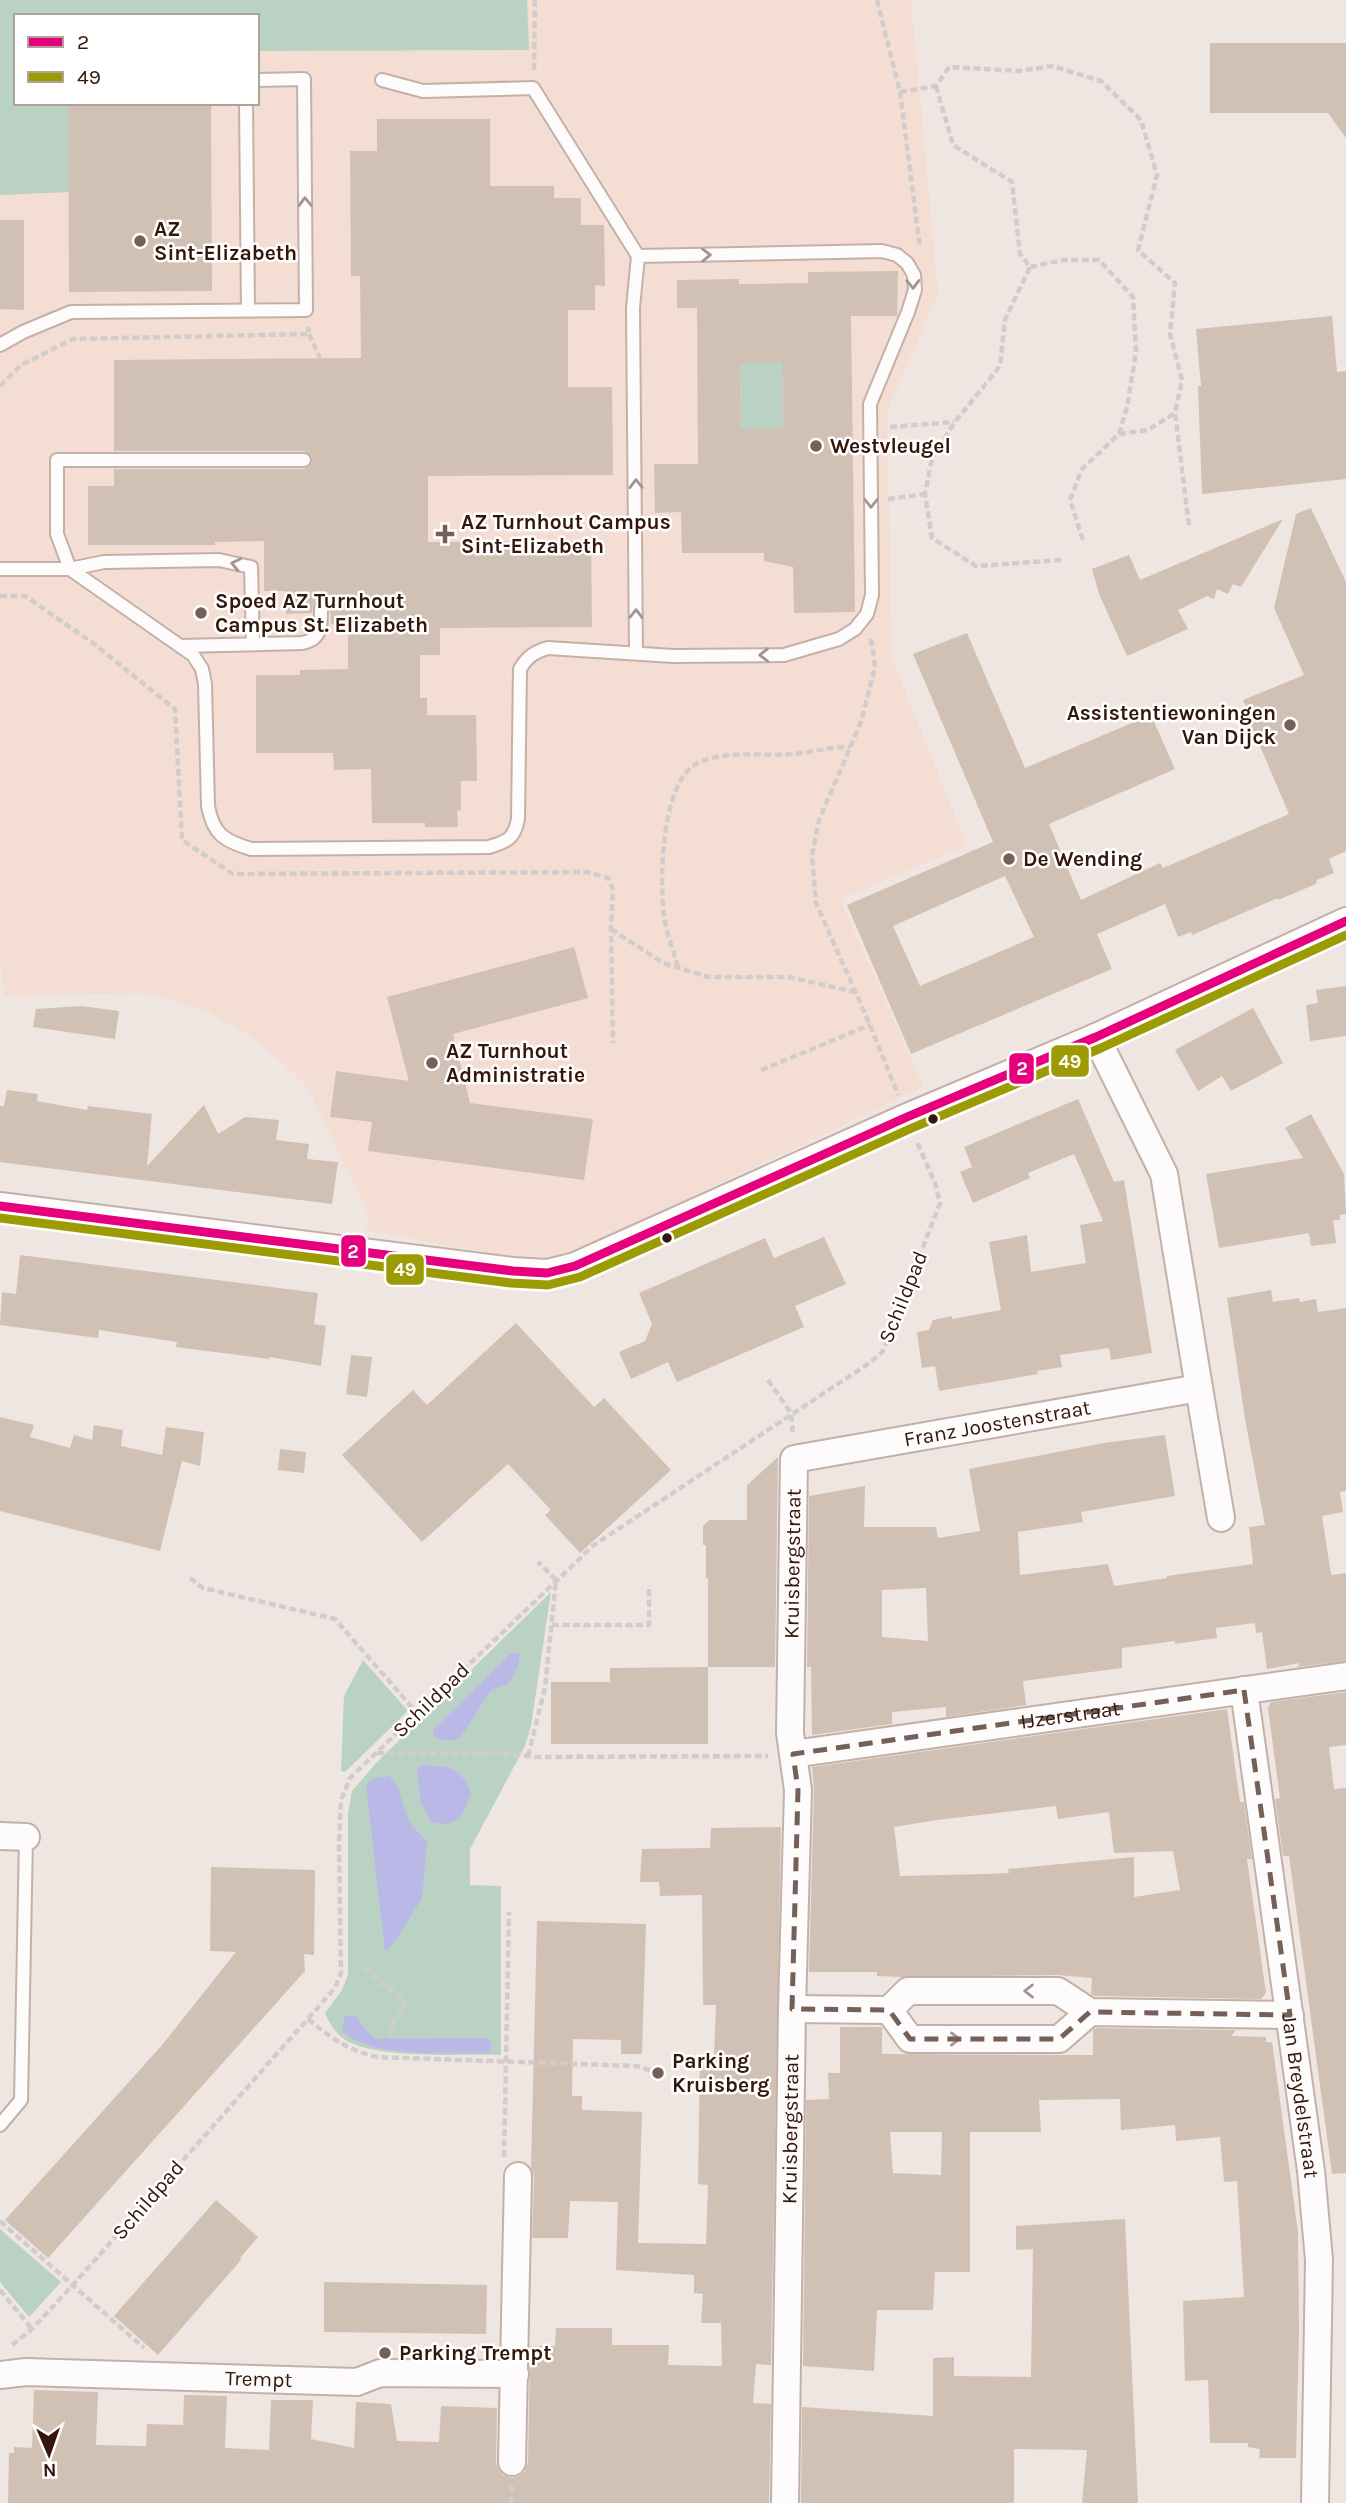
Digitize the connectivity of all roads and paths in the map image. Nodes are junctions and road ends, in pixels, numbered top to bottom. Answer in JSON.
{"nodes":[{"id":1,"x":535,"y":0,"type":"edge"},
{"id":2,"x":877,"y":0,"type":"edge"},
{"id":3,"x":259,"y":80,"type":"edge"},
{"id":4,"x":382,"y":80,"type":"dead end"},
{"id":5,"x":936,"y":86,"type":"junction"},
{"id":6,"x":533,"y":88,"type":"junction"},
{"id":7,"x":900,"y":92,"type":"junction"},
{"id":8,"x":246,"y":105,"type":"edge"},
{"id":9,"x":638,"y":256,"type":"junction"},
{"id":10,"x":1030,"y":267,"type":"junction"},
{"id":11,"x":914,"y":275,"type":"junction"},
{"id":12,"x":306,"y":310,"type":"junction"},
{"id":13,"x":248,"y":311,"type":"junction"},
{"id":14,"x":309,"y":334,"type":"junction"},
{"id":15,"x":0,"y":345,"type":"edge"},
{"id":16,"x":320,"y":358,"type":"dead end"},
{"id":17,"x":0,"y":386,"type":"edge"},
{"id":18,"x":1175,"y":413,"type":"junction"},
{"id":19,"x":955,"y":422,"type":"junction"},
{"id":20,"x":870,"y":429,"type":"junction"},
{"id":21,"x":1119,"y":434,"type":"junction"},
{"id":22,"x":304,"y":460,"type":"dead end"},
{"id":23,"x":925,"y":494,"type":"junction"},
{"id":24,"x":871,"y":501,"type":"junction"},
{"id":25,"x":1189,"y":526,"type":"dead end"},
{"id":26,"x":1083,"y":540,"type":"dead end"},
{"id":27,"x":1061,"y":560,"type":"dead end"},
{"id":28,"x":0,"y":569,"type":"edge"},
{"id":29,"x":70,"y":569,"type":"junction"},
{"id":30,"x":0,"y":596,"type":"edge"},
{"id":31,"x":321,"y":608,"type":"dead end"},
{"id":32,"x":867,"y":614,"type":"junction"},
{"id":33,"x":253,"y":644,"type":"junction"},
{"id":34,"x":181,"y":646,"type":"junction"},
{"id":35,"x":636,"y":652,"type":"junction"},
{"id":36,"x":850,"y":747,"type":"junction"},
{"id":37,"x":1346,"y":921,"type":"edge"},
{"id":38,"x":611,"y":928,"type":"junction"},
{"id":39,"x":678,"y":967,"type":"junction"},
{"id":40,"x":855,"y":992,"type":"junction"},
{"id":41,"x":870,"y":1025,"type":"junction"},
{"id":42,"x":1096,"y":1037,"type":"junction"},
{"id":43,"x":613,"y":1043,"type":"dead end"},
{"id":44,"x":761,"y":1070,"type":"dead end"},
{"id":45,"x":907,"y":1118,"type":"junction"},
{"id":46,"x":0,"y":1206,"type":"edge"},
{"id":47,"x":768,"y":1380,"type":"dead end"},
{"id":48,"x":1199,"y":1388,"type":"junction"},
{"id":49,"x":791,"y":1413,"type":"junction"},
{"id":50,"x":794,"y":1459,"type":"junction"},
{"id":51,"x":1221,"y":1518,"type":"dead end"},
{"id":52,"x":538,"y":1562,"type":"dead end"},
{"id":53,"x":190,"y":1578,"type":"dead end"},
{"id":54,"x":556,"y":1580,"type":"junction"},
{"id":55,"x":649,"y":1585,"type":"dead end"},
{"id":56,"x":552,"y":1625,"type":"junction"},
{"id":57,"x":1346,"y":1676,"type":"edge"},
{"id":58,"x":1244,"y":1690,"type":"junction"},
{"id":59,"x":417,"y":1713,"type":"junction"},
{"id":60,"x":376,"y":1752,"type":"junction"},
{"id":61,"x":793,"y":1754,"type":"junction"},
{"id":62,"x":528,"y":1755,"type":"junction"},
{"id":63,"x":0,"y":1836,"type":"edge"},
{"id":64,"x":26,"y":1837,"type":"joint"},
{"id":65,"x":509,"y":1912,"type":"dead end"},
{"id":66,"x":365,"y":1967,"type":"dead end"},
{"id":67,"x":792,"y":2009,"type":"junction"},
{"id":68,"x":889,"y":2010,"type":"junction"},
{"id":69,"x":1090,"y":2012,"type":"junction"},
{"id":70,"x":1290,"y":2015,"type":"junction"},
{"id":71,"x":308,"y":2019,"type":"junction"},
{"id":72,"x":392,"y":2037,"type":"dead end"},
{"id":73,"x":507,"y":2062,"type":"junction"},
{"id":74,"x":656,"y":2072,"type":"dead end"},
{"id":75,"x":0,"y":2125,"type":"edge"},
{"id":76,"x":518,"y":2176,"type":"joint"},
{"id":77,"x":0,"y":2221,"type":"edge"},
{"id":78,"x":72,"y":2286,"type":"junction"},
{"id":79,"x":0,"y":2290,"type":"edge"},
{"id":80,"x":32,"y":2329,"type":"junction"},
{"id":81,"x":11,"y":2346,"type":"dead end"},
{"id":82,"x":515,"y":2374,"type":"junction"},
{"id":83,"x":0,"y":2375,"type":"edge"},
{"id":84,"x":176,"y":2376,"type":"junction"},
{"id":85,"x":512,"y":2462,"type":"dead end"},
{"id":86,"x":785,"y":2503,"type":"edge"},
{"id":87,"x":1315,"y":2503,"type":"edge"}],
"edges":[{"from":1,"to":6,"type":"path"},
{"from":2,"to":7,"type":"path"},
{"from":12,"to":3,"type":"lane","one_way":true},
{"from":4,"to":6,"type":"lane"},
{"from":5,"to":7,"type":"path"},
{"from":5,"to":10,"type":"path"},
{"from":5,"to":18,"type":"path"},
{"from":6,"to":9,"type":"lane"},
{"from":7,"to":11,"type":"path"},
{"from":8,"to":13,"type":"lane"},
{"from":9,"to":11,"type":"lane","one_way":true},
{"from":35,"to":9,"type":"lane","one_way":true},
{"from":10,"to":19,"type":"path"},
{"from":10,"to":21,"type":"path"},
{"from":11,"to":20,"type":"lane","one_way":true},
{"from":12,"to":13,"type":"lane"},
{"from":12,"to":14,"type":"path"},
{"from":13,"to":15,"type":"lane"},
{"from":14,"to":16,"type":"path"},
{"from":14,"to":17,"type":"path"},
{"from":18,"to":21,"type":"path"},
{"from":18,"to":25,"type":"path"},
{"from":19,"to":20,"type":"path"},
{"from":19,"to":23,"type":"path"},
{"from":20,"to":24,"type":"lane"},
{"from":21,"to":26,"type":"path"},
{"from":22,"to":29,"type":"lane"},
{"from":23,"to":24,"type":"path"},
{"from":23,"to":27,"type":"path"},
{"from":24,"to":32,"type":"lane","one_way":true},
{"from":28,"to":29,"type":"lane"},
{"from":33,"to":29,"type":"lane","one_way":true},
{"from":29,"to":34,"type":"lane"},
{"from":30,"to":38,"type":"path"},
{"from":31,"to":33,"type":"lane"},
{"from":32,"to":35,"type":"lane","one_way":true},
{"from":32,"to":36,"type":"path","name":"Schildpad"},
{"from":33,"to":34,"type":"lane"},
{"from":34,"to":35,"type":"lane"},
{"from":36,"to":39,"type":"path"},
{"from":36,"to":40,"type":"path","name":"Schildpad"},
{"from":37,"to":42,"type":"street"},
{"from":38,"to":39,"type":"path"},
{"from":38,"to":43,"type":"path"},
{"from":39,"to":40,"type":"path"},
{"from":40,"to":41,"type":"path","name":"Schildpad"},
{"from":41,"to":44,"type":"path"},
{"from":41,"to":45,"type":"path","name":"Schildpad"},
{"from":42,"to":45,"type":"street"},
{"from":42,"to":48,"type":"street"},
{"from":45,"to":46,"type":"street"},
{"from":45,"to":49,"type":"path","name":"Schildpad"},
{"from":47,"to":49,"type":"path"},
{"from":48,"to":50,"type":"street","name":"Franz Joostenstraat"},
{"from":48,"to":51,"type":"street"},
{"from":49,"to":50,"type":"path"},
{"from":49,"to":54,"type":"path","name":"Schildpad"},
{"from":50,"to":61,"type":"street","name":"Kruisbergstraat"},
{"from":52,"to":54,"type":"path"},
{"from":53,"to":59,"type":"path"},
{"from":54,"to":56,"type":"path"},
{"from":54,"to":59,"type":"path","name":"Schildpad"},
{"from":55,"to":56,"type":"path"},
{"from":56,"to":62,"type":"path"},
{"from":57,"to":58,"type":"street","name":"IJzerstraat"},
{"from":58,"to":61,"type":"street","name":"IJzerstraat"},
{"from":58,"to":70,"type":"street","name":"Jan Breydelstraat"},
{"from":59,"to":60,"type":"path","name":"Schildpad"},
{"from":60,"to":62,"type":"path"},
{"from":60,"to":71,"type":"path","name":"Schildpad"},
{"from":61,"to":62,"type":"path"},
{"from":61,"to":67,"type":"street","name":"Kruisbergstraat"},
{"from":63,"to":64,"type":"street"},
{"from":64,"to":75,"type":"lane"},
{"from":65,"to":73,"type":"path"},
{"from":66,"to":72,"type":"path"},
{"from":67,"to":68,"type":"street"},
{"from":67,"to":86,"type":"street","name":"Kruisbergstraat"},
{"from":69,"to":68,"type":"street","one_way":true},
{"from":68,"to":69,"type":"street","one_way":true},
{"from":69,"to":70,"type":"street"},
{"from":70,"to":87,"type":"street","name":"Jan Breydelstraat"},
{"from":71,"to":73,"type":"path"},
{"from":71,"to":78,"type":"path","name":"Schildpad"},
{"from":73,"to":74,"type":"path"},
{"from":73,"to":76,"type":"path"},
{"from":76,"to":82,"type":"street"},
{"from":77,"to":78,"type":"path"},
{"from":78,"to":80,"type":"path","name":"Schildpad"},
{"from":78,"to":84,"type":"path"},
{"from":79,"to":80,"type":"path"},
{"from":80,"to":81,"type":"path","name":"Schildpad"},
{"from":82,"to":84,"type":"street","name":"Trempt"},
{"from":82,"to":85,"type":"street"},
{"from":83,"to":84,"type":"street","name":"Trempt"}]}
